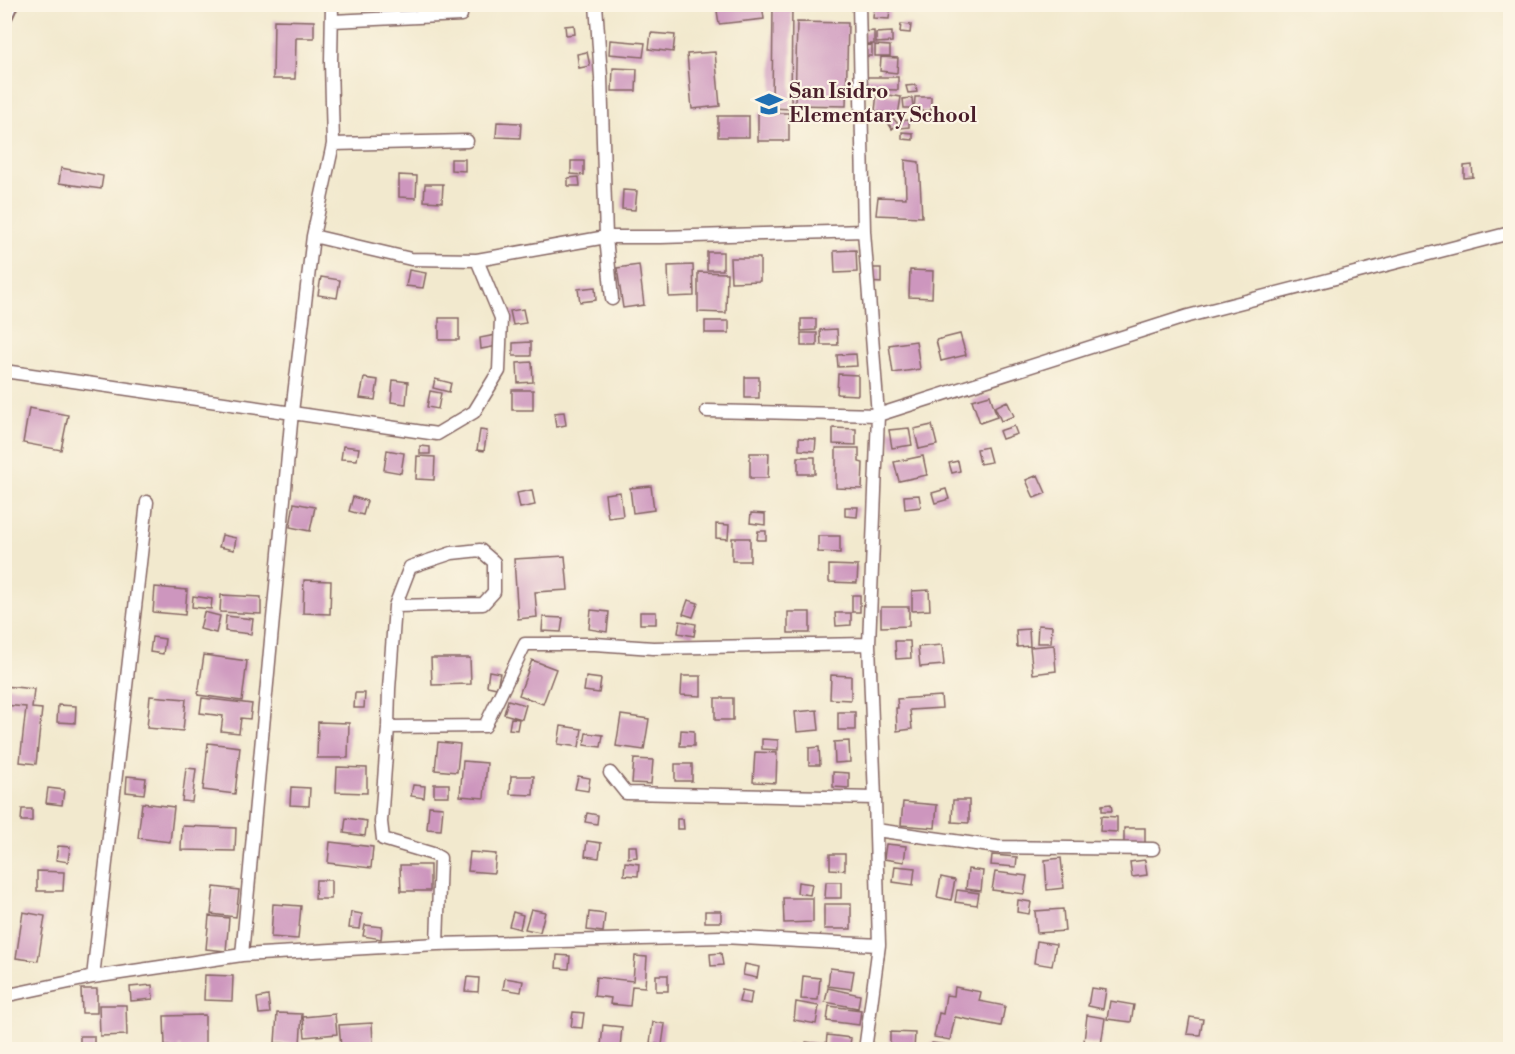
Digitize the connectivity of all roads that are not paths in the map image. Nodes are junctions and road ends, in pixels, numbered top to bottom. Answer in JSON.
{"nodes":[{"id":1,"x":9,"y":4,"type":"edge"},
{"id":2,"x":332,"y":4,"type":"edge"},
{"id":3,"x":596,"y":4,"type":"edge"},
{"id":4,"x":859,"y":4,"type":"edge"},
{"id":5,"x":4,"y":15,"type":"edge"},
{"id":6,"x":461,"y":15,"type":"dead end"},
{"id":7,"x":332,"y":21,"type":"junction"},
{"id":8,"x":467,"y":141,"type":"dead end"},
{"id":9,"x":333,"y":144,"type":"junction"},
{"id":10,"x":864,"y":231,"type":"junction"},
{"id":11,"x":1510,"y":232,"type":"edge"},
{"id":12,"x":313,"y":236,"type":"junction"},
{"id":13,"x":606,"y":237,"type":"junction"},
{"id":14,"x":477,"y":260,"type":"junction"},
{"id":15,"x":612,"y":299,"type":"dead end"},
{"id":16,"x":4,"y":371,"type":"edge"},
{"id":17,"x":707,"y":411,"type":"dead end"},
{"id":18,"x":292,"y":412,"type":"junction"},
{"id":19,"x":878,"y":415,"type":"junction"},
{"id":20,"x":147,"y":502,"type":"dead end"},
{"id":21,"x":395,"y":606,"type":"junction"},
{"id":22,"x":869,"y":644,"type":"junction"},
{"id":23,"x":388,"y":727,"type":"junction"},
{"id":24,"x":610,"y":772,"type":"dead end"},
{"id":25,"x":875,"y":798,"type":"junction"},
{"id":26,"x":876,"y":830,"type":"junction"},
{"id":27,"x":1153,"y":849,"type":"dead end"},
{"id":28,"x":437,"y":944,"type":"junction"},
{"id":29,"x":879,"y":945,"type":"junction"},
{"id":30,"x":242,"y":955,"type":"junction"},
{"id":31,"x":93,"y":977,"type":"junction"},
{"id":32,"x":4,"y":996,"type":"edge"},
{"id":33,"x":865,"y":1050,"type":"edge"}],
"edges":[{"from":1,"to":5,"type":"main road"},
{"from":2,"to":7,"type":"street"},
{"from":3,"to":13,"type":"street"},
{"from":4,"to":10,"type":"street"},
{"from":6,"to":7,"type":"street"},
{"from":7,"to":9,"type":"street"},
{"from":8,"to":9,"type":"street"},
{"from":9,"to":12,"type":"street"},
{"from":10,"to":13,"type":"street"},
{"from":10,"to":19,"type":"street"},
{"from":11,"to":19,"type":"street"},
{"from":12,"to":14,"type":"street"},
{"from":12,"to":18,"type":"street"},
{"from":13,"to":14,"type":"street"},
{"from":13,"to":15,"type":"street"},
{"from":14,"to":18,"type":"street"},
{"from":16,"to":18,"type":"street"},
{"from":17,"to":19,"type":"street"},
{"from":18,"to":30,"type":"street"},
{"from":19,"to":22,"type":"street"},
{"from":20,"to":31,"type":"street"},
{"from":21,"to":21,"type":"street"},
{"from":21,"to":23,"type":"street"},
{"from":22,"to":23,"type":"street"},
{"from":22,"to":25,"type":"street"},
{"from":23,"to":28,"type":"street"},
{"from":24,"to":25,"type":"street"},
{"from":25,"to":26,"type":"street"},
{"from":26,"to":27,"type":"street"},
{"from":26,"to":29,"type":"street"},
{"from":28,"to":29,"type":"street"},
{"from":28,"to":30,"type":"street"},
{"from":29,"to":33,"type":"street"},
{"from":30,"to":31,"type":"street"},
{"from":31,"to":32,"type":"street"}]}
